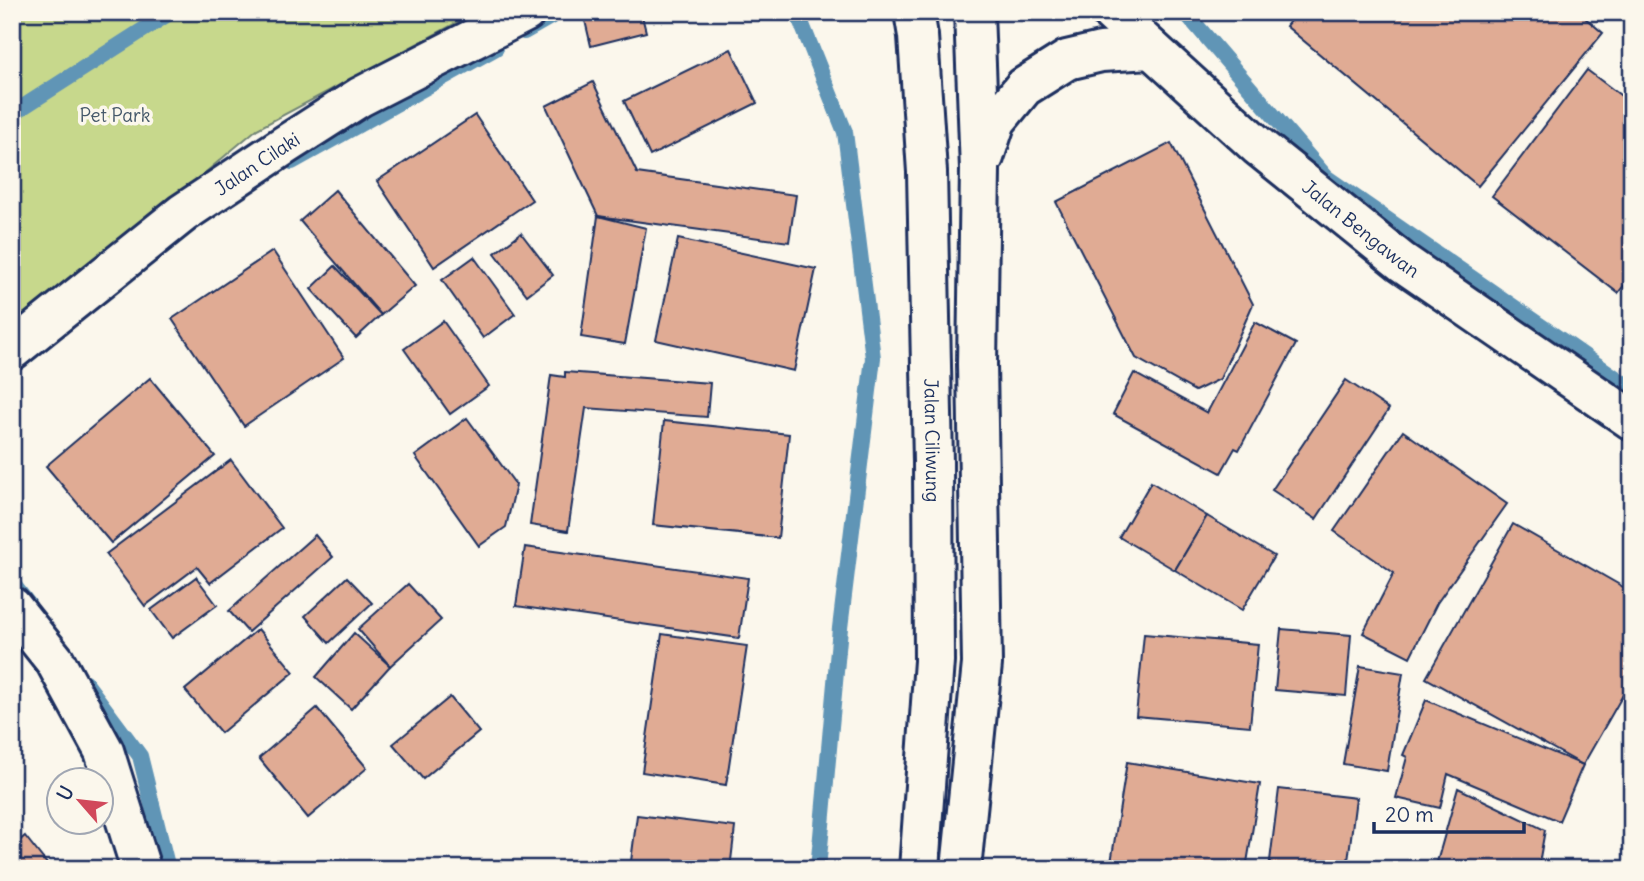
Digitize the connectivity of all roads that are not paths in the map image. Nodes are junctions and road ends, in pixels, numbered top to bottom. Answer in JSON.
{"nodes":[{"id":1,"x":526,"y":12,"type":"edge"},
{"id":2,"x":914,"y":12,"type":"edge"},
{"id":3,"x":974,"y":12,"type":"edge"},
{"id":4,"x":1111,"y":12,"type":"edge"},
{"id":5,"x":1152,"y":49,"type":"junction"},
{"id":6,"x":980,"y":170,"type":"junction"},
{"id":7,"x":12,"y":350,"type":"edge"},
{"id":8,"x":1632,"y":420,"type":"edge"},
{"id":9,"x":12,"y":607,"type":"edge"},
{"id":10,"x":934,"y":661,"type":"junction"},
{"id":11,"x":982,"y":664,"type":"junction"},
{"id":12,"x":141,"y":869,"type":"edge"},
{"id":13,"x":919,"y":869,"type":"edge"},
{"id":14,"x":961,"y":869,"type":"edge"}],
"edges":[{"from":1,"to":7,"type":"street","name":"Jalan Cilaki"},
{"from":2,"to":10,"type":"street","name":"Jalan Ciliwung"},
{"from":3,"to":6,"type":"street"},
{"from":4,"to":5,"type":"street","name":"Jalan Bengawan"},
{"from":5,"to":6,"type":"street"},
{"from":5,"to":8,"type":"street","name":"Jalan Bengawan"},
{"from":6,"to":11,"type":"street"},
{"from":9,"to":12,"type":"street"},
{"from":10,"to":11,"type":"street"},
{"from":10,"to":13,"type":"street","name":"Jalan Ciliwung"},
{"from":11,"to":14,"type":"street"}]}
